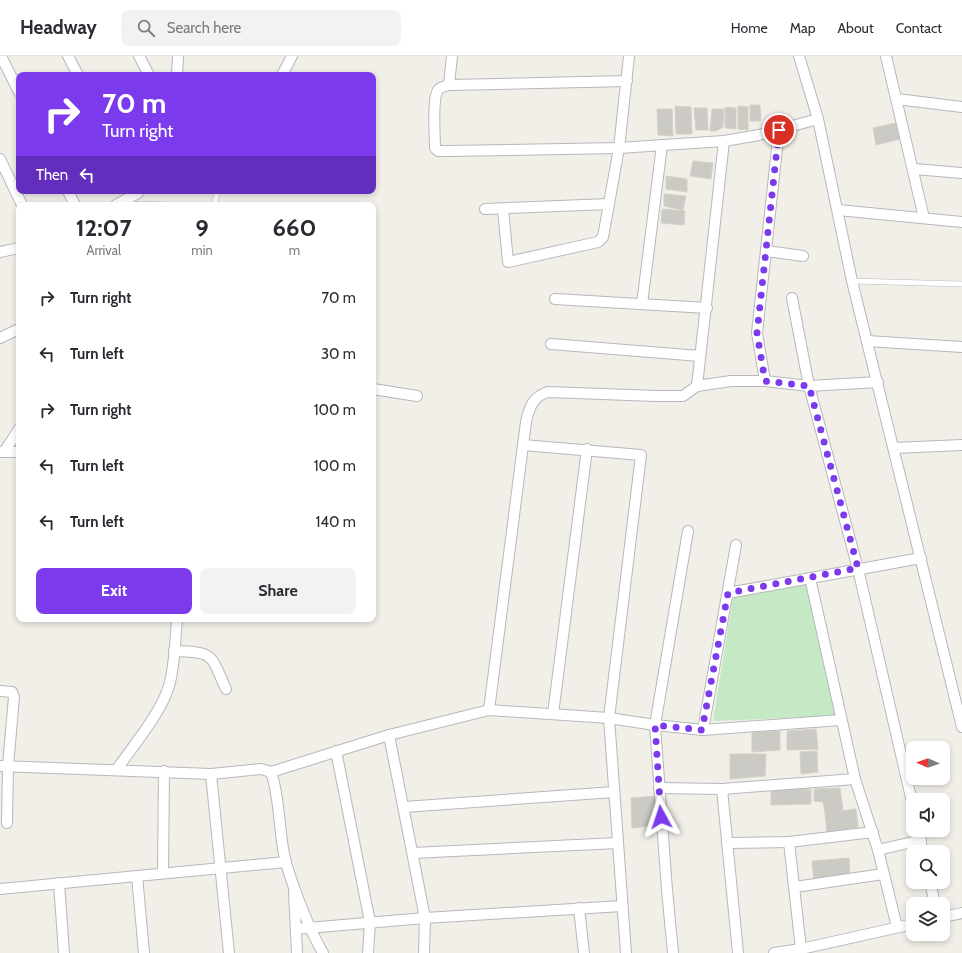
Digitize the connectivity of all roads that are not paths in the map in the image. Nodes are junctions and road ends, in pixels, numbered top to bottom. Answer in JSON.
{"nodes":[{"id":1,"x":1,"y":56,"type":"edge"},
{"id":2,"x":68,"y":56,"type":"edge"},
{"id":3,"x":139,"y":56,"type":"edge"},
{"id":4,"x":178,"y":56,"type":"edge"},
{"id":5,"x":292,"y":56,"type":"edge"},
{"id":6,"x":452,"y":56,"type":"edge"},
{"id":7,"x":629,"y":56,"type":"edge"},
{"id":8,"x":799,"y":56,"type":"edge"},
{"id":9,"x":886,"y":56,"type":"edge"},
{"id":10,"x":76,"y":72,"type":"edge"},
{"id":11,"x":147,"y":72,"type":"edge"},
{"id":12,"x":176,"y":72,"type":"edge"},
{"id":13,"x":284,"y":72,"type":"edge"},
{"id":14,"x":627,"y":81,"type":"junction"},
{"id":15,"x":449,"y":85,"type":"junction"},
{"id":16,"x":16,"y":86,"type":"edge"},
{"id":17,"x":897,"y":98,"type":"junction"},
{"id":18,"x":962,"y":107,"type":"edge"},
{"id":19,"x":818,"y":119,"type":"junction"},
{"id":20,"x":779,"y":130,"type":"junction"},
{"id":21,"x":724,"y":140,"type":"junction"},
{"id":22,"x":662,"y":145,"type":"junction"},
{"id":23,"x":619,"y":148,"type":"junction"},
{"id":24,"x":0,"y":159,"type":"edge"},
{"id":25,"x":914,"y":169,"type":"junction"},
{"id":26,"x":962,"y":173,"type":"edge"},
{"id":27,"x":16,"y":192,"type":"edge"},
{"id":28,"x":135,"y":194,"type":"edge"},
{"id":29,"x":121,"y":202,"type":"edge"},
{"id":30,"x":609,"y":204,"type":"junction"},
{"id":31,"x":485,"y":209,"type":"dead end"},
{"id":32,"x":503,"y":209,"type":"junction"},
{"id":33,"x":838,"y":210,"type":"junction"},
{"id":34,"x":924,"y":218,"type":"junction"},
{"id":35,"x":962,"y":222,"type":"edge"},
{"id":36,"x":16,"y":249,"type":"edge"},
{"id":37,"x":767,"y":251,"type":"junction"},
{"id":38,"x":0,"y":252,"type":"edge"},
{"id":39,"x":804,"y":256,"type":"dead end"},
{"id":40,"x":852,"y":281,"type":"junction"},
{"id":41,"x":962,"y":284,"type":"edge"},
{"id":42,"x":792,"y":298,"type":"dead end"},
{"id":43,"x":555,"y":299,"type":"dead end"},
{"id":44,"x":642,"y":304,"type":"junction"},
{"id":45,"x":706,"y":308,"type":"junction"},
{"id":46,"x":16,"y":330,"type":"edge"},
{"id":47,"x":0,"y":338,"type":"edge"},
{"id":48,"x":867,"y":341,"type":"junction"},
{"id":49,"x":551,"y":344,"type":"dead end"},
{"id":50,"x":962,"y":347,"type":"edge"},
{"id":51,"x":700,"y":356,"type":"junction"},
{"id":52,"x":765,"y":381,"type":"junction"},
{"id":53,"x":878,"y":382,"type":"junction"},
{"id":54,"x":697,"y":386,"type":"junction"},
{"id":55,"x":809,"y":386,"type":"junction"},
{"id":56,"x":376,"y":389,"type":"edge"},
{"id":57,"x":417,"y":396,"type":"dead end"},
{"id":58,"x":16,"y":433,"type":"edge"},
{"id":59,"x":523,"y":445,"type":"junction"},
{"id":60,"x":962,"y":445,"type":"edge"},
{"id":61,"x":894,"y":448,"type":"junction"},
{"id":62,"x":587,"y":449,"type":"junction"},
{"id":63,"x":2,"y":452,"type":"edge"},
{"id":64,"x":16,"y":452,"type":"edge"},
{"id":65,"x":688,"y":531,"type":"dead end"},
{"id":66,"x":736,"y":545,"type":"dead end"},
{"id":67,"x":920,"y":558,"type":"junction"},
{"id":68,"x":858,"y":568,"type":"junction"},
{"id":69,"x":810,"y":578,"type":"junction"},
{"id":70,"x":728,"y":593,"type":"junction"},
{"id":71,"x":177,"y":622,"type":"edge"},
{"id":72,"x":174,"y":651,"type":"junction"},
{"id":73,"x":0,"y":690,"type":"edge"},
{"id":74,"x":226,"y":690,"type":"dead end"},
{"id":75,"x":489,"y":710,"type":"junction"},
{"id":76,"x":553,"y":714,"type":"junction"},
{"id":77,"x":609,"y":718,"type":"junction"},
{"id":78,"x":841,"y":720,"type":"junction"},
{"id":79,"x":655,"y":725,"type":"junction"},
{"id":80,"x":962,"y":727,"type":"edge"},
{"id":81,"x":702,"y":730,"type":"junction"},
{"id":82,"x":389,"y":735,"type":"junction"},
{"id":83,"x":336,"y":751,"type":"junction"},
{"id":84,"x":4,"y":766,"type":"edge"},
{"id":85,"x":117,"y":769,"type":"junction"},
{"id":86,"x":164,"y":772,"type":"junction"},
{"id":87,"x":272,"y":772,"type":"junction"},
{"id":88,"x":211,"y":774,"type":"junction"},
{"id":89,"x":855,"y":779,"type":"junction"},
{"id":90,"x":659,"y":788,"type":"junction"},
{"id":91,"x":722,"y":789,"type":"junction"},
{"id":92,"x":614,"y":792,"type":"junction"},
{"id":93,"x":910,"y":793,"type":"edge"},
{"id":94,"x":404,"y":807,"type":"junction"},
{"id":95,"x":7,"y":823,"type":"dead end"},
{"id":96,"x":873,"y":832,"type":"junction"},
{"id":97,"x":914,"y":837,"type":"edge"},
{"id":98,"x":789,"y":842,"type":"junction"},
{"id":99,"x":618,"y":843,"type":"junction"},
{"id":100,"x":728,"y":843,"type":"junction"},
{"id":101,"x":878,"y":850,"type":"junction"},
{"id":102,"x":413,"y":853,"type":"junction"},
{"id":103,"x":286,"y":862,"type":"junction"},
{"id":104,"x":222,"y":869,"type":"junction"},
{"id":105,"x":163,"y":873,"type":"junction"},
{"id":106,"x":883,"y":874,"type":"junction"},
{"id":107,"x":137,"y":876,"type":"junction"},
{"id":108,"x":294,"y":883,"type":"junction"},
{"id":109,"x":59,"y":884,"type":"junction"},
{"id":110,"x":795,"y":887,"type":"junction"},
{"id":111,"x":0,"y":889,"type":"edge"},
{"id":112,"x":622,"y":906,"type":"junction"},
{"id":113,"x":579,"y":908,"type":"junction"},
{"id":114,"x":962,"y":913,"type":"edge"},
{"id":115,"x":950,"y":916,"type":"edge"},
{"id":116,"x":425,"y":918,"type":"junction"},
{"id":117,"x":370,"y":922,"type":"junction"},
{"id":118,"x":310,"y":926,"type":"junction"},
{"id":119,"x":906,"y":926,"type":"edge"},
{"id":120,"x":296,"y":928,"type":"junction"},
{"id":121,"x":897,"y":928,"type":"junction"},
{"id":122,"x":802,"y":949,"type":"junction"},
{"id":123,"x":64,"y":953,"type":"edge"},
{"id":124,"x":144,"y":953,"type":"edge"},
{"id":125,"x":229,"y":953,"type":"edge"},
{"id":126,"x":297,"y":953,"type":"edge"},
{"id":127,"x":324,"y":953,"type":"edge"},
{"id":128,"x":368,"y":953,"type":"edge"},
{"id":129,"x":424,"y":953,"type":"edge"},
{"id":130,"x":584,"y":953,"type":"edge"},
{"id":131,"x":626,"y":953,"type":"edge"},
{"id":132,"x":673,"y":953,"type":"edge"},
{"id":133,"x":738,"y":953,"type":"edge"},
{"id":134,"x":774,"y":953,"type":"edge"}],
"edges":[{"from":1,"to":16,"type":"street"},
{"from":2,"to":10,"type":"street"},
{"from":3,"to":11,"type":"street"},
{"from":4,"to":12,"type":"street"},
{"from":5,"to":13,"type":"street"},
{"from":6,"to":15,"type":"street"},
{"from":7,"to":14,"type":"street"},
{"from":8,"to":19,"type":"street"},
{"from":9,"to":17,"type":"street"},
{"from":14,"to":15,"type":"street"},
{"from":14,"to":23,"type":"street"},
{"from":15,"to":23,"type":"street"},
{"from":17,"to":18,"type":"street"},
{"from":17,"to":25,"type":"street"},
{"from":19,"to":20,"type":"street"},
{"from":19,"to":33,"type":"street"},
{"from":20,"to":21,"type":"street"},
{"from":20,"to":37,"type":"street"},
{"from":21,"to":22,"type":"street"},
{"from":21,"to":45,"type":"street"},
{"from":22,"to":23,"type":"street"},
{"from":22,"to":44,"type":"street"},
{"from":23,"to":30,"type":"street"},
{"from":24,"to":27,"type":"street"},
{"from":25,"to":26,"type":"street"},
{"from":25,"to":34,"type":"street"},
{"from":28,"to":29,"type":"street"},
{"from":30,"to":32,"type":"street"},
{"from":30,"to":32,"type":"street"},
{"from":31,"to":32,"type":"street"},
{"from":33,"to":34,"type":"street"},
{"from":33,"to":40,"type":"street"},
{"from":34,"to":35,"type":"street"},
{"from":36,"to":38,"type":"street"},
{"from":37,"to":39,"type":"street"},
{"from":37,"to":52,"type":"street"},
{"from":40,"to":41,"type":"lane"},
{"from":40,"to":48,"type":"street"},
{"from":42,"to":55,"type":"street"},
{"from":43,"to":44,"type":"street"},
{"from":44,"to":45,"type":"street"},
{"from":45,"to":51,"type":"street"},
{"from":46,"to":47,"type":"street"},
{"from":48,"to":50,"type":"street"},
{"from":48,"to":53,"type":"street"},
{"from":49,"to":51,"type":"street"},
{"from":51,"to":54,"type":"street"},
{"from":52,"to":54,"type":"street"},
{"from":52,"to":55,"type":"street"},
{"from":53,"to":55,"type":"street"},
{"from":53,"to":61,"type":"street"},
{"from":54,"to":59,"type":"street"},
{"from":55,"to":68,"type":"street"},
{"from":56,"to":57,"type":"street"},
{"from":58,"to":63,"type":"street"},
{"from":59,"to":62,"type":"street"},
{"from":59,"to":75,"type":"street"},
{"from":60,"to":61,"type":"street"},
{"from":61,"to":67,"type":"street"},
{"from":62,"to":76,"type":"street"},
{"from":62,"to":77,"type":"street"},
{"from":63,"to":64,"type":"street"},
{"from":65,"to":79,"type":"street"},
{"from":66,"to":70,"type":"street"},
{"from":67,"to":68,"type":"street"},
{"from":67,"to":80,"type":"street"},
{"from":68,"to":69,"type":"street"},
{"from":68,"to":93,"type":"street"},
{"from":69,"to":70,"type":"street"},
{"from":69,"to":78,"type":"street"},
{"from":70,"to":81,"type":"street"},
{"from":71,"to":72,"type":"street"},
{"from":72,"to":74,"type":"street"},
{"from":72,"to":85,"type":"street"},
{"from":73,"to":84,"type":"street"},
{"from":75,"to":76,"type":"street"},
{"from":75,"to":82,"type":"street"},
{"from":76,"to":77,"type":"street"},
{"from":77,"to":79,"type":"street"},
{"from":77,"to":92,"type":"street"},
{"from":78,"to":81,"type":"street"},
{"from":78,"to":89,"type":"street"},
{"from":79,"to":81,"type":"street"},
{"from":79,"to":90,"type":"street"},
{"from":82,"to":83,"type":"street"},
{"from":82,"to":94,"type":"street"},
{"from":83,"to":87,"type":"street"},
{"from":83,"to":117,"type":"street"},
{"from":84,"to":85,"type":"street"},
{"from":84,"to":95,"type":"street"},
{"from":85,"to":86,"type":"street"},
{"from":86,"to":88,"type":"street"},
{"from":86,"to":105,"type":"street"},
{"from":87,"to":88,"type":"street"},
{"from":87,"to":103,"type":"street"},
{"from":88,"to":104,"type":"street"},
{"from":89,"to":91,"type":"street"},
{"from":89,"to":96,"type":"street"},
{"from":90,"to":91,"type":"street"},
{"from":90,"to":132,"type":"street"},
{"from":91,"to":100,"type":"street"},
{"from":92,"to":94,"type":"street"},
{"from":92,"to":99,"type":"street"},
{"from":94,"to":102,"type":"street"},
{"from":96,"to":98,"type":"street"},
{"from":96,"to":101,"type":"street"},
{"from":97,"to":101,"type":"street"},
{"from":98,"to":100,"type":"street"},
{"from":98,"to":110,"type":"street"},
{"from":99,"to":102,"type":"street"},
{"from":99,"to":112,"type":"street"},
{"from":100,"to":133,"type":"street"},
{"from":101,"to":106,"type":"street"},
{"from":102,"to":116,"type":"street"},
{"from":103,"to":104,"type":"street"},
{"from":103,"to":108,"type":"street"},
{"from":104,"to":105,"type":"street"},
{"from":104,"to":125,"type":"street"},
{"from":105,"to":107,"type":"street"},
{"from":106,"to":110,"type":"street"},
{"from":106,"to":121,"type":"street"},
{"from":107,"to":109,"type":"street"},
{"from":107,"to":124,"type":"street"},
{"from":108,"to":118,"type":"street"},
{"from":108,"to":120,"type":"street"},
{"from":109,"to":111,"type":"street"},
{"from":109,"to":123,"type":"street"},
{"from":110,"to":122,"type":"street"},
{"from":112,"to":113,"type":"street"},
{"from":112,"to":131,"type":"street"},
{"from":113,"to":116,"type":"street"},
{"from":113,"to":130,"type":"street"},
{"from":114,"to":115,"type":"street"},
{"from":116,"to":117,"type":"street"},
{"from":116,"to":129,"type":"street"},
{"from":117,"to":118,"type":"street"},
{"from":117,"to":128,"type":"street"},
{"from":118,"to":120,"type":"street"},
{"from":118,"to":127,"type":"street"},
{"from":119,"to":121,"type":"street"},
{"from":120,"to":126,"type":"street"},
{"from":121,"to":122,"type":"street"},
{"from":122,"to":134,"type":"street"}]}
